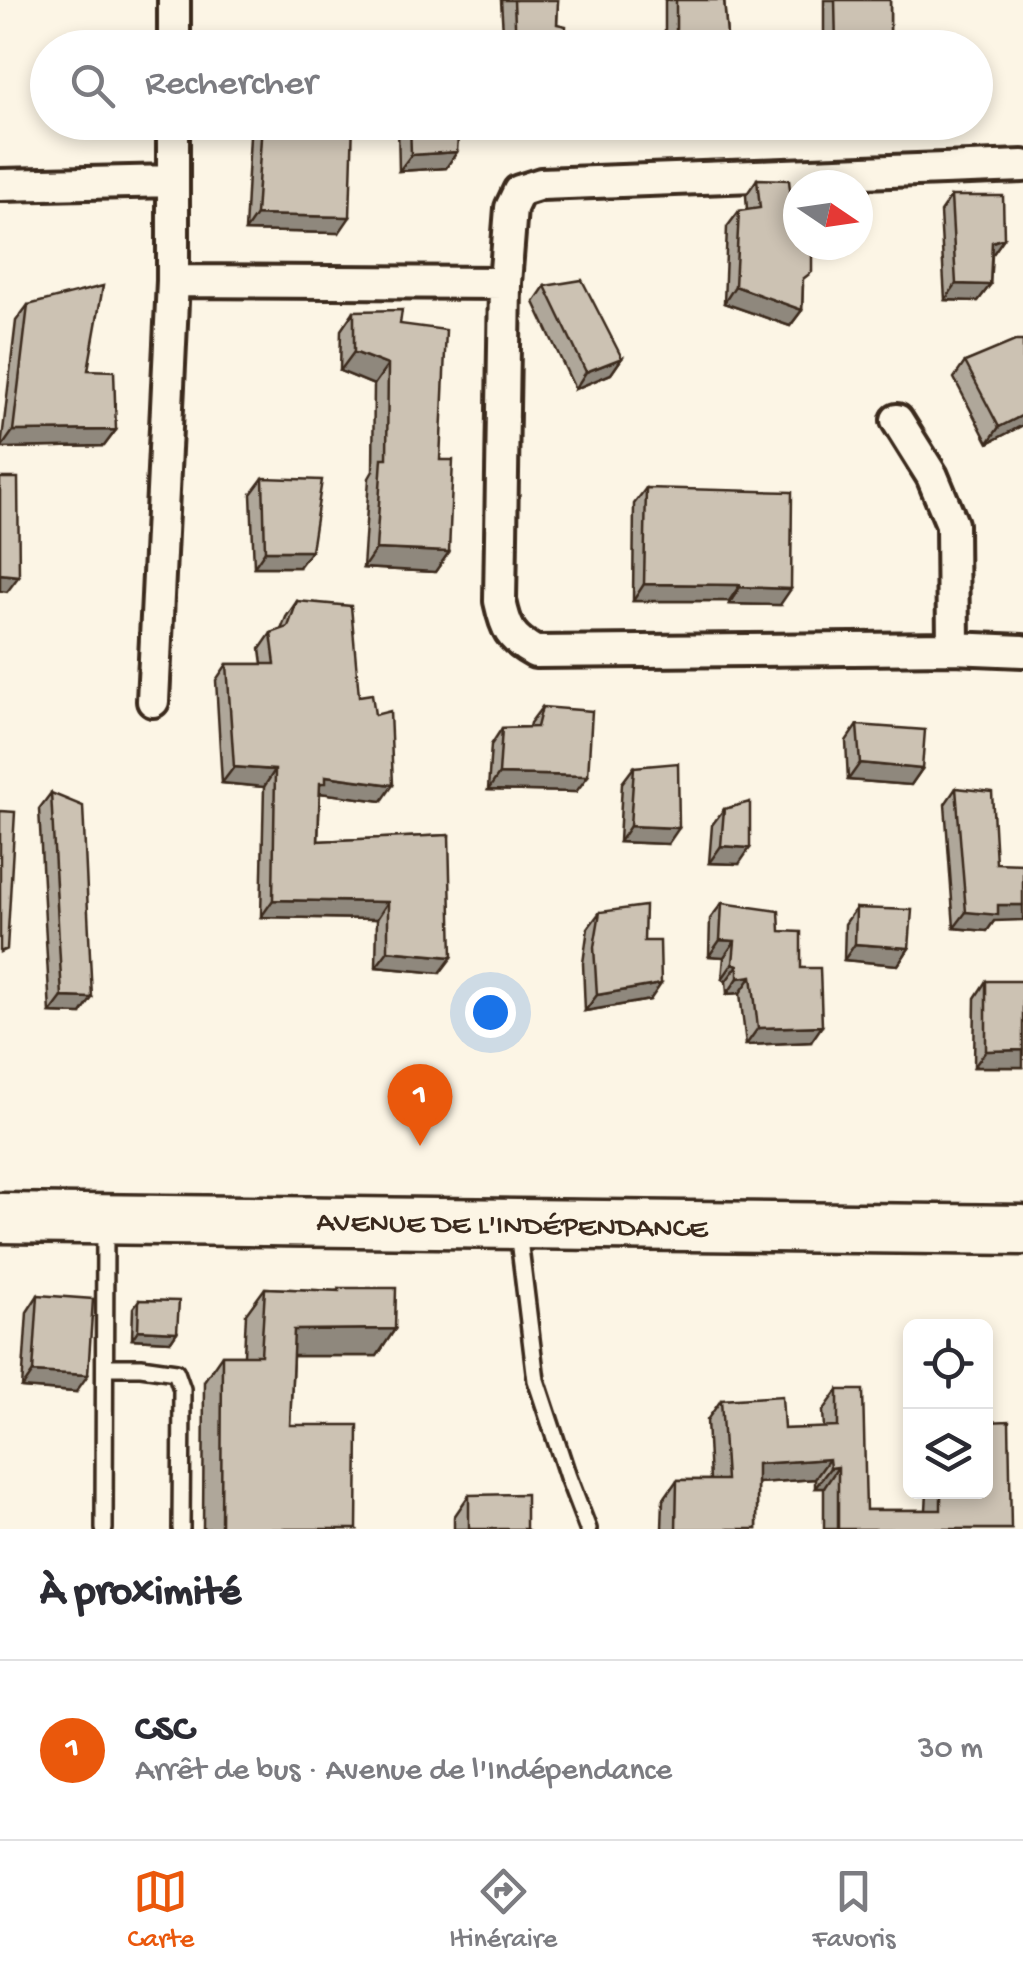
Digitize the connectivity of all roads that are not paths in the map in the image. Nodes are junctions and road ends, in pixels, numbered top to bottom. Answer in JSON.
{"nodes":[{"id":1,"x":174,"y":0,"type":"edge"},
{"id":2,"x":174,"y":30,"type":"edge"},
{"id":3,"x":174,"y":140,"type":"edge"},
{"id":4,"x":1023,"y":166,"type":"edge"},
{"id":5,"x":173,"y":181,"type":"junction"},
{"id":6,"x":0,"y":185,"type":"edge"},
{"id":7,"x":173,"y":281,"type":"junction"},
{"id":8,"x":505,"y":282,"type":"junction"},
{"id":9,"x":897,"y":420,"type":"dead end"},
{"id":10,"x":952,"y":648,"type":"junction"},
{"id":11,"x":1023,"y":651,"type":"edge"},
{"id":12,"x":154,"y":701,"type":"dead end"},
{"id":13,"x":0,"y":1218,"type":"edge"},
{"id":14,"x":105,"y":1219,"type":"junction"},
{"id":15,"x":517,"y":1222,"type":"junction"},
{"id":16,"x":1023,"y":1230,"type":"edge"},
{"id":17,"x":106,"y":1367,"type":"junction"},
{"id":18,"x":104,"y":1529,"type":"edge"},
{"id":19,"x":181,"y":1529,"type":"edge"},
{"id":20,"x":588,"y":1529,"type":"edge"}],
"edges":[{"from":1,"to":2,"type":"street"},
{"from":3,"to":5,"type":"street"},
{"from":4,"to":8,"type":"street"},
{"from":5,"to":6,"type":"street"},
{"from":5,"to":7,"type":"street"},
{"from":7,"to":8,"type":"street"},
{"from":7,"to":12,"type":"street"},
{"from":8,"to":10,"type":"street"},
{"from":9,"to":10,"type":"street"},
{"from":10,"to":11,"type":"street"},
{"from":13,"to":14,"type":"main road","name":"AVENUE DE L'INDÉPENDANCE"},
{"from":14,"to":15,"type":"main road","name":"AVENUE DE L'INDÉPENDANCE"},
{"from":14,"to":17,"type":"lane"},
{"from":15,"to":16,"type":"main road","name":"AVENUE DE L'INDÉPENDANCE"},
{"from":15,"to":20,"type":"lane"},
{"from":17,"to":18,"type":"lane"},
{"from":17,"to":19,"type":"lane"}]}
